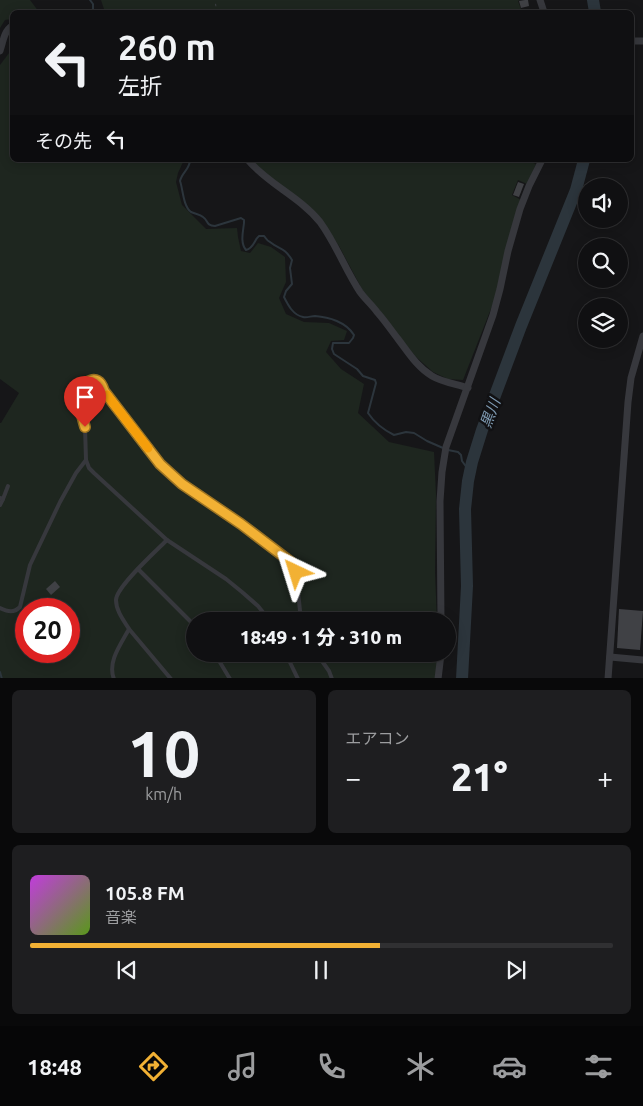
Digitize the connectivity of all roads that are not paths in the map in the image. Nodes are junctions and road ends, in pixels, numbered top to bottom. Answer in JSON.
{"nodes":[{"id":1,"x":10,"y":27,"type":"edge"},
{"id":2,"x":0,"y":51,"type":"edge"},
{"id":3,"x":250,"y":162,"type":"edge"},
{"id":4,"x":541,"y":162,"type":"edge"},
{"id":5,"x":643,"y":336,"type":"edge"},
{"id":6,"x":468,"y":388,"type":"junction"},
{"id":7,"x":86,"y":460,"type":"junction"},
{"id":8,"x":8,"y":486,"type":"dead end"},
{"id":9,"x":1,"y":498,"type":"edge"},
{"id":10,"x":0,"y":504,"type":"edge"},
{"id":11,"x":167,"y":540,"type":"junction"},
{"id":12,"x":138,"y":569,"type":"junction"},
{"id":13,"x":0,"y":608,"type":"edge"},
{"id":14,"x":263,"y":612,"type":"edge"},
{"id":15,"x":300,"y":612,"type":"edge"},
{"id":16,"x":441,"y":612,"type":"edge"},
{"id":17,"x":186,"y":617,"type":"edge"},
{"id":18,"x":129,"y":629,"type":"junction"},
{"id":19,"x":610,"y":657,"type":"junction"},
{"id":20,"x":643,"y":660,"type":"edge"},
{"id":21,"x":221,"y":662,"type":"edge"},
{"id":22,"x":290,"y":662,"type":"edge"},
{"id":23,"x":323,"y":662,"type":"edge"},
{"id":24,"x":440,"y":662,"type":"edge"},
{"id":25,"x":114,"y":678,"type":"edge"},
{"id":26,"x":171,"y":678,"type":"edge"},
{"id":27,"x":230,"y":678,"type":"edge"},
{"id":28,"x":298,"y":678,"type":"edge"},
{"id":29,"x":332,"y":678,"type":"edge"},
{"id":30,"x":438,"y":678,"type":"edge"},
{"id":31,"x":608,"y":678,"type":"edge"}],
"edges":[{"from":1,"to":2,"type":"street"},
{"from":3,"to":6,"type":"street"},
{"from":4,"to":6,"type":"street"},
{"from":5,"to":19,"type":"street"},
{"from":6,"to":16,"type":"street"},
{"from":7,"to":11,"type":"lane"},
{"from":7,"to":13,"type":"lane"},
{"from":7,"to":15,"type":"lane"},
{"from":8,"to":9,"type":"lane"},
{"from":9,"to":10,"type":"lane"},
{"from":11,"to":12,"type":"lane"},
{"from":11,"to":14,"type":"lane"},
{"from":12,"to":17,"type":"lane"},
{"from":12,"to":18,"type":"lane"},
{"from":18,"to":25,"type":"lane"},
{"from":18,"to":26,"type":"lane"},
{"from":19,"to":20,"type":"street"},
{"from":19,"to":31,"type":"street"},
{"from":21,"to":27,"type":"lane"},
{"from":22,"to":28,"type":"lane"},
{"from":23,"to":29,"type":"lane"},
{"from":24,"to":30,"type":"street"}]}
